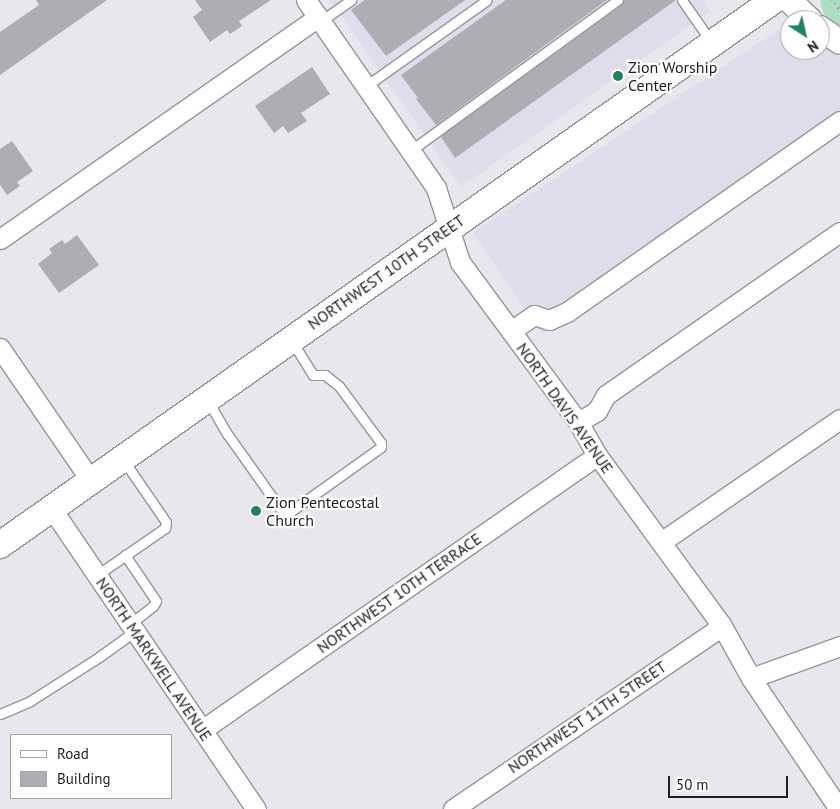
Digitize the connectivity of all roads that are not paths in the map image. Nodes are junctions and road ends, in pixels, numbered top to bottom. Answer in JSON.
{"nodes":[{"id":1,"x":306,"y":0,"type":"edge"},
{"id":2,"x":351,"y":0,"type":"edge"},
{"id":3,"x":487,"y":0,"type":"edge"},
{"id":4,"x":618,"y":0,"type":"edge"},
{"id":5,"x":682,"y":0,"type":"edge"},
{"id":6,"x":774,"y":0,"type":"edge"},
{"id":7,"x":789,"y":0,"type":"edge"},
{"id":8,"x":800,"y":10,"type":"edge"},
{"id":9,"x":319,"y":19,"type":"junction"},
{"id":10,"x":712,"y":43,"type":"junction"},
{"id":11,"x":366,"y":86,"type":"junction"},
{"id":12,"x":840,"y":121,"type":"edge"},
{"id":13,"x":410,"y":150,"type":"junction"},
{"id":14,"x":450,"y":226,"type":"junction"},
{"id":15,"x":840,"y":232,"type":"edge"},
{"id":16,"x":0,"y":239,"type":"edge"},
{"id":17,"x":511,"y":331,"type":"junction"},
{"id":18,"x":290,"y":340,"type":"junction"},
{"id":19,"x":0,"y":348,"type":"edge"},
{"id":20,"x":207,"y":399,"type":"junction"},
{"id":21,"x":840,"y":419,"type":"edge"},
{"id":22,"x":578,"y":422,"type":"junction"},
{"id":23,"x":597,"y":455,"type":"junction"},
{"id":24,"x":123,"y":459,"type":"junction"},
{"id":25,"x":92,"y":481,"type":"junction"},
{"id":26,"x":52,"y":509,"type":"junction"},
{"id":27,"x":661,"y":542,"type":"junction"},
{"id":28,"x":0,"y":545,"type":"edge"},
{"id":29,"x":125,"y":555,"type":"junction"},
{"id":30,"x":97,"y":575,"type":"junction"},
{"id":31,"x":722,"y":626,"type":"junction"},
{"id":32,"x":132,"y":628,"type":"junction"},
{"id":33,"x":840,"y":646,"type":"edge"},
{"id":34,"x":751,"y":678,"type":"junction"},
{"id":35,"x":0,"y":714,"type":"edge"},
{"id":36,"x":202,"y":730,"type":"junction"},
{"id":37,"x":256,"y":809,"type":"edge"},
{"id":38,"x":453,"y":809,"type":"edge"},
{"id":39,"x":840,"y":809,"type":"edge"}],
"edges":[{"from":1,"to":9,"type":"street","name":"NORTH DAVIS AVENUE"},
{"from":2,"to":9,"type":"lane"},
{"from":3,"to":11,"type":"lane"},
{"from":4,"to":13,"type":"lane"},
{"from":5,"to":10,"type":"lane"},
{"from":6,"to":10,"type":"main road","name":"NORTHWEST 10TH STREET"},
{"from":7,"to":8,"type":"street"},
{"from":9,"to":11,"type":"street","name":"NORTH DAVIS AVENUE"},
{"from":9,"to":16,"type":"street"},
{"from":10,"to":14,"type":"main road","name":"NORTHWEST 10TH STREET"},
{"from":11,"to":13,"type":"street","name":"NORTH DAVIS AVENUE"},
{"from":12,"to":17,"type":"street"},
{"from":13,"to":14,"type":"street","name":"NORTH DAVIS AVENUE"},
{"from":14,"to":17,"type":"street","name":"NORTH DAVIS AVENUE"},
{"from":14,"to":18,"type":"main road","name":"NORTHWEST 10TH STREET"},
{"from":15,"to":22,"type":"street"},
{"from":17,"to":22,"type":"street","name":"NORTH DAVIS AVENUE"},
{"from":18,"to":20,"type":"main road","name":"NORTHWEST 10TH STREET"},
{"from":18,"to":20,"type":"lane"},
{"from":19,"to":25,"type":"street"},
{"from":20,"to":24,"type":"main road","name":"NORTHWEST 10TH STREET"},
{"from":21,"to":27,"type":"street"},
{"from":22,"to":23,"type":"street","name":"NORTH DAVIS AVENUE"},
{"from":23,"to":27,"type":"street","name":"NORTH DAVIS AVENUE"},
{"from":23,"to":36,"type":"street","name":"NORTHWEST 10TH TERRACE"},
{"from":24,"to":25,"type":"main road","name":"NORTHWEST 10TH STREET"},
{"from":24,"to":29,"type":"lane"},
{"from":25,"to":26,"type":"main road","name":"NORTHWEST 10TH STREET"},
{"from":26,"to":28,"type":"main road","name":"NORTHWEST 10TH STREET"},
{"from":26,"to":30,"type":"street","name":"NORTH MARKWELL AVENUE"},
{"from":27,"to":31,"type":"street","name":"NORTH DAVIS AVENUE"},
{"from":29,"to":30,"type":"lane"},
{"from":29,"to":32,"type":"lane"},
{"from":30,"to":32,"type":"street","name":"NORTH MARKWELL AVENUE"},
{"from":31,"to":34,"type":"street","name":"NORTH DAVIS AVENUE"},
{"from":31,"to":38,"type":"street","name":"NORTHWEST 11TH STREET"},
{"from":32,"to":35,"type":"lane"},
{"from":32,"to":36,"type":"street","name":"NORTH MARKWELL AVENUE"},
{"from":33,"to":34,"type":"street"},
{"from":34,"to":39,"type":"street","name":"NORTH DAVIS AVENUE"},
{"from":36,"to":37,"type":"street","name":"NORTH MARKWELL AVENUE"}]}
